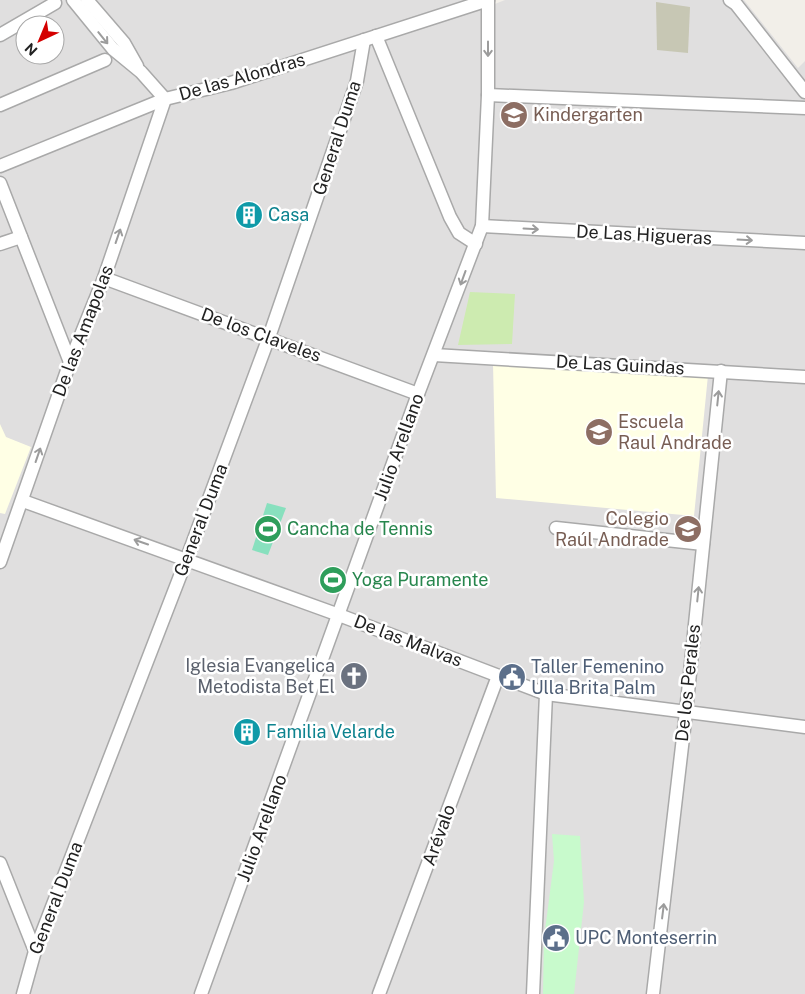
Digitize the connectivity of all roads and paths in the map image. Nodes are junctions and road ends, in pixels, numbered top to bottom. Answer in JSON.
{"nodes":[{"id":1,"x":73,"y":0,"type":"edge"},
{"id":2,"x":87,"y":0,"type":"edge"},
{"id":3,"x":488,"y":0,"type":"edge"},
{"id":4,"x":730,"y":0,"type":"edge"},
{"id":5,"x":55,"y":3,"type":"dead end"},
{"id":6,"x":0,"y":35,"type":"edge"},
{"id":7,"x":370,"y":38,"type":"junction"},
{"id":8,"x":105,"y":60,"type":"dead end"},
{"id":9,"x":141,"y":72,"type":"junction"},
{"id":10,"x":805,"y":92,"type":"edge"},
{"id":11,"x":488,"y":95,"type":"junction"},
{"id":12,"x":165,"y":99,"type":"junction"},
{"id":13,"x":0,"y":105,"type":"edge"},
{"id":14,"x":805,"y":108,"type":"edge"},
{"id":15,"x":0,"y":166,"type":"edge"},
{"id":16,"x":0,"y":183,"type":"edge"},
{"id":17,"x":482,"y":226,"type":"junction"},
{"id":18,"x":21,"y":237,"type":"junction"},
{"id":19,"x":805,"y":243,"type":"edge"},
{"id":20,"x":0,"y":244,"type":"edge"},
{"id":21,"x":476,"y":244,"type":"junction"},
{"id":22,"x":104,"y":278,"type":"junction"},
{"id":23,"x":269,"y":338,"type":"junction"},
{"id":24,"x":434,"y":355,"type":"junction"},
{"id":25,"x":70,"y":362,"type":"junction"},
{"id":26,"x":721,"y":371,"type":"junction"},
{"id":27,"x":805,"y":377,"type":"edge"},
{"id":28,"x":418,"y":394,"type":"junction"},
{"id":29,"x":23,"y":501,"type":"junction"},
{"id":30,"x":556,"y":528,"type":"dead end"},
{"id":31,"x":703,"y":544,"type":"junction"},
{"id":32,"x":187,"y":558,"type":"junction"},
{"id":33,"x":0,"y":562,"type":"edge"},
{"id":34,"x":339,"y":615,"type":"junction"},
{"id":35,"x":498,"y":676,"type":"junction"},
{"id":36,"x":546,"y":694,"type":"junction"},
{"id":37,"x":686,"y":712,"type":"junction"},
{"id":38,"x":805,"y":727,"type":"edge"},
{"id":39,"x":0,"y":863,"type":"edge"},
{"id":40,"x":35,"y":951,"type":"junction"},
{"id":41,"x":23,"y":994,"type":"edge"},
{"id":42,"x":201,"y":994,"type":"edge"},
{"id":43,"x":379,"y":994,"type":"edge"},
{"id":44,"x":533,"y":994,"type":"edge"},
{"id":45,"x":653,"y":994,"type":"edge"}],
"edges":[{"from":1,"to":9,"type":"street","one_way":true},
{"from":2,"to":9,"type":"street"},
{"from":3,"to":7,"type":"street","name":"De las Alondras"},
{"from":3,"to":11,"type":"street","name":"Julio Arellano","one_way":true},
{"from":4,"to":10,"type":"street"},
{"from":5,"to":6,"type":"street"},
{"from":7,"to":12,"type":"street","name":"De las Alondras"},
{"from":7,"to":21,"type":"street"},
{"from":7,"to":23,"type":"street","name":"General Duma"},
{"from":8,"to":13,"type":"street"},
{"from":9,"to":12,"type":"street"},
{"from":11,"to":14,"type":"street"},
{"from":11,"to":17,"type":"street","name":"Julio Arellano"},
{"from":12,"to":15,"type":"street","name":"De las Alondras"},
{"from":22,"to":12,"type":"street","name":"De las Amapolas","one_way":true},
{"from":16,"to":18,"type":"street"},
{"from":17,"to":19,"type":"street","name":"De Las Higueras","one_way":true},
{"from":17,"to":21,"type":"street","name":"Julio Arellano"},
{"from":18,"to":20,"type":"street"},
{"from":18,"to":25,"type":"street"},
{"from":21,"to":24,"type":"street","name":"Julio Arellano","one_way":true},
{"from":22,"to":23,"type":"street","name":"De los Claveles"},
{"from":22,"to":25,"type":"street","name":"De las Amapolas"},
{"from":23,"to":28,"type":"street","name":"De los Claveles"},
{"from":23,"to":32,"type":"street","name":"General Duma"},
{"from":24,"to":26,"type":"street","name":"De Las Guindas"},
{"from":24,"to":28,"type":"street","name":"Julio Arellano"},
{"from":29,"to":25,"type":"street","name":"De las Amapolas","one_way":true},
{"from":26,"to":27,"type":"street","name":"De Las Guindas"},
{"from":31,"to":26,"type":"street","name":"De los Perales","one_way":true},
{"from":28,"to":34,"type":"street","name":"Julio Arellano"},
{"from":32,"to":29,"type":"street","name":"De las Malvas","one_way":true},
{"from":29,"to":33,"type":"street","name":"De las Amapolas"},
{"from":30,"to":31,"type":"street"},
{"from":37,"to":31,"type":"street","name":"De los Perales","one_way":true},
{"from":32,"to":34,"type":"street","name":"De las Malvas"},
{"from":32,"to":40,"type":"street","name":"General Duma"},
{"from":34,"to":35,"type":"street","name":"De las Malvas"},
{"from":34,"to":42,"type":"street","name":"Julio Arellano"},
{"from":35,"to":36,"type":"street","name":"De las Malvas"},
{"from":35,"to":43,"type":"street","name":"Arévalo"},
{"from":36,"to":37,"type":"street","name":"De las Malvas"},
{"from":36,"to":44,"type":"street"},
{"from":37,"to":38,"type":"street","name":"De las Malvas"},
{"from":45,"to":37,"type":"street","name":"De los Perales","one_way":true},
{"from":39,"to":40,"type":"street"},
{"from":40,"to":41,"type":"street","name":"General Duma"}]}
